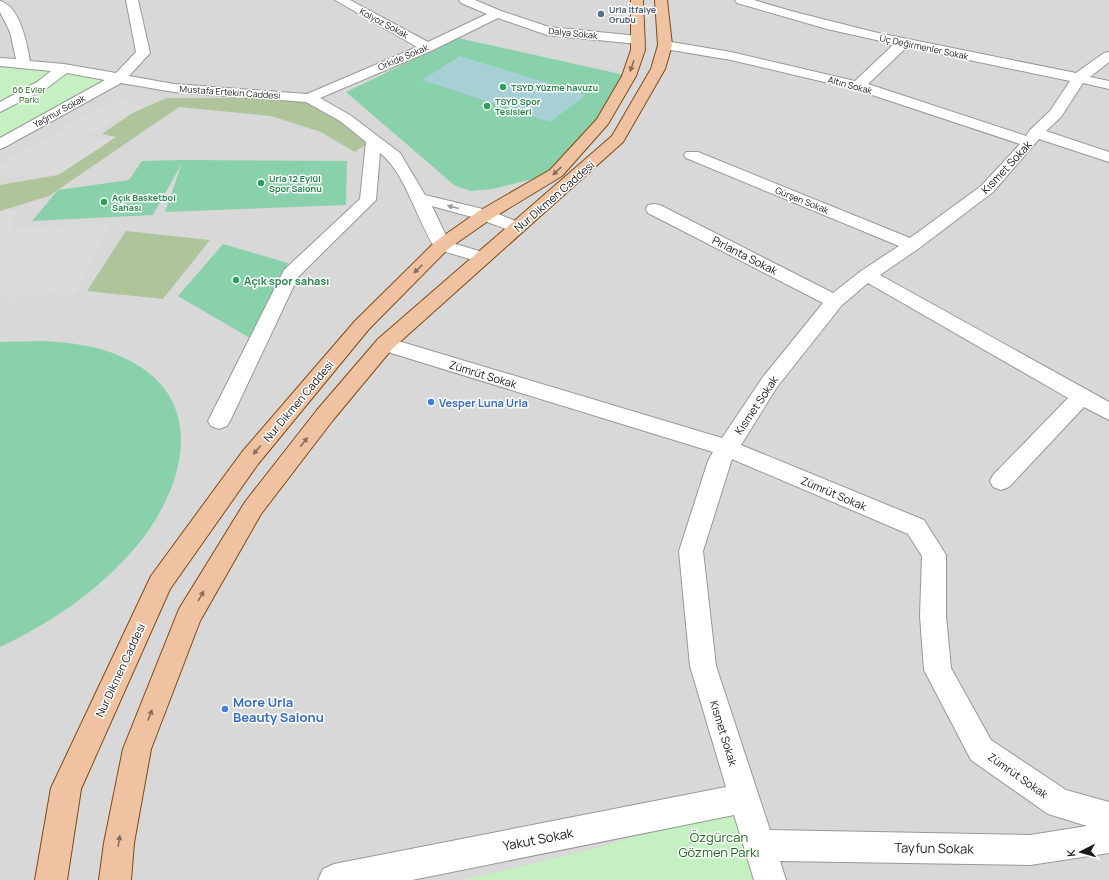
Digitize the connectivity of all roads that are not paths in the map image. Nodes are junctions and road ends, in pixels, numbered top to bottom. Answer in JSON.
{"nodes":[{"id":1,"x":132,"y":0,"type":"edge"},
{"id":2,"x":341,"y":0,"type":"edge"},
{"id":3,"x":465,"y":0,"type":"edge"},
{"id":4,"x":637,"y":0,"type":"edge"},
{"id":5,"x":661,"y":0,"type":"edge"},
{"id":6,"x":741,"y":0,"type":"edge"},
{"id":7,"x":0,"y":4,"type":"edge"},
{"id":8,"x":497,"y":14,"type":"junction"},
{"id":9,"x":638,"y":40,"type":"junction"},
{"id":10,"x":664,"y":44,"type":"junction"},
{"id":11,"x":902,"y":44,"type":"junction"},
{"id":12,"x":428,"y":47,"type":"junction"},
{"id":13,"x":1109,"y":56,"type":"edge"},
{"id":14,"x":0,"y":62,"type":"edge"},
{"id":15,"x":24,"y":64,"type":"junction"},
{"id":16,"x":64,"y":68,"type":"junction"},
{"id":17,"x":119,"y":78,"type":"junction"},
{"id":18,"x":1079,"y":78,"type":"junction"},
{"id":19,"x":1109,"y":85,"type":"edge"},
{"id":20,"x":858,"y":86,"type":"junction"},
{"id":21,"x":309,"y":98,"type":"junction"},
{"id":22,"x":0,"y":108,"type":"edge"},
{"id":23,"x":1033,"y":138,"type":"junction"},
{"id":24,"x":374,"y":139,"type":"junction"},
{"id":25,"x":0,"y":144,"type":"edge"},
{"id":26,"x":692,"y":155,"type":"dead end"},
{"id":27,"x":1109,"y":158,"type":"edge"},
{"id":28,"x":419,"y":198,"type":"junction"},
{"id":29,"x":654,"y":209,"type":"dead end"},
{"id":30,"x":485,"y":215,"type":"junction"},
{"id":31,"x":517,"y":228,"type":"junction"},
{"id":32,"x":442,"y":245,"type":"junction"},
{"id":33,"x":912,"y":245,"type":"junction"},
{"id":34,"x":483,"y":258,"type":"junction"},
{"id":35,"x":867,"y":275,"type":"junction"},
{"id":36,"x":835,"y":301,"type":"junction"},
{"id":37,"x":385,"y":344,"type":"junction"},
{"id":38,"x":1081,"y":397,"type":"junction"},
{"id":39,"x":1109,"y":412,"type":"edge"},
{"id":40,"x":219,"y":421,"type":"dead end"},
{"id":41,"x":727,"y":448,"type":"junction"},
{"id":42,"x":1001,"y":481,"type":"dead end"},
{"id":43,"x":743,"y":798,"type":"junction"},
{"id":44,"x":1109,"y":817,"type":"edge"},
{"id":45,"x":1109,"y":838,"type":"edge"},
{"id":46,"x":758,"y":845,"type":"junction"},
{"id":47,"x":51,"y":880,"type":"edge"},
{"id":48,"x":115,"y":880,"type":"edge"},
{"id":49,"x":334,"y":880,"type":"edge"},
{"id":50,"x":770,"y":880,"type":"edge"}],
"edges":[{"from":1,"to":17,"type":"street","name":"Yağmur Sokak"},
{"from":2,"to":12,"type":"street","name":"Kolyoz Sokak"},
{"from":3,"to":8,"type":"street","name":"Dalya Sokak"},
{"from":4,"to":9,"type":"main road","name":"Nur Dikmen Caddesi"},
{"from":5,"to":10,"type":"main road","name":"Nur Dikmen Caddesi"},
{"from":6,"to":11,"type":"street","name":"Üç Değirmenler Sokak"},
{"from":7,"to":15,"type":"street"},
{"from":8,"to":9,"type":"street","name":"Dalya Sokak"},
{"from":8,"to":12,"type":"street","name":"Orkide Sokak"},
{"from":9,"to":30,"type":"main road","name":"Nur Dikmen Caddesi","one_way":true},
{"from":10,"to":20,"type":"street","name":"Altın Sokak"},
{"from":10,"to":31,"type":"main road","name":"Nur Dikmen Caddesi"},
{"from":11,"to":18,"type":"street","name":"Üç Değirmenler Sokak"},
{"from":11,"to":20,"type":"street"},
{"from":12,"to":21,"type":"street","name":"Orkide Sokak"},
{"from":13,"to":18,"type":"street","name":"Kısmet Sokak"},
{"from":14,"to":15,"type":"street","name":"Mustafa Ertekin Caddesi"},
{"from":15,"to":16,"type":"street","name":"Mustafa Ertekin Caddesi"},
{"from":16,"to":17,"type":"street","name":"Mustafa Ertekin Caddesi"},
{"from":16,"to":22,"type":"street"},
{"from":17,"to":21,"type":"street","name":"Mustafa Ertekin Caddesi"},
{"from":17,"to":25,"type":"street","name":"Yağmur Sokak"},
{"from":18,"to":19,"type":"street","name":"Üç Değirmenler Sokak"},
{"from":18,"to":23,"type":"street","name":"Kısmet Sokak"},
{"from":20,"to":23,"type":"street","name":"Altın Sokak"},
{"from":21,"to":24,"type":"street","name":"Mustafa Ertekin Caddesi"},
{"from":23,"to":27,"type":"street","name":"Altın Sokak"},
{"from":23,"to":33,"type":"street","name":"Kısmet Sokak"},
{"from":24,"to":28,"type":"street","name":"Mustafa Ertekin Caddesi"},
{"from":24,"to":40,"type":"street"},
{"from":26,"to":33,"type":"street","name":"Gürşen Sokak"},
{"from":30,"to":28,"type":"street","one_way":true},
{"from":28,"to":32,"type":"street","name":"Mustafa Ertekin Caddesi"},
{"from":29,"to":36,"type":"street","name":"Pırlanta Sokak"},
{"from":30,"to":31,"type":"street"},
{"from":30,"to":32,"type":"main road","name":"Nur Dikmen Caddesi"},
{"from":31,"to":34,"type":"main road","name":"Nur Dikmen Caddesi"},
{"from":32,"to":34,"type":"street"},
{"from":32,"to":47,"type":"main road","name":"Nur Dikmen Caddesi","one_way":true},
{"from":33,"to":35,"type":"street","name":"Kısmet Sokak"},
{"from":34,"to":37,"type":"main road","name":"Nur Dikmen Caddesi"},
{"from":35,"to":36,"type":"street","name":"Kısmet Sokak"},
{"from":35,"to":38,"type":"street"},
{"from":36,"to":41,"type":"street","name":"Kısmet Sokak"},
{"from":37,"to":41,"type":"street","name":"Zümrüt Sokak"},
{"from":48,"to":37,"type":"main road","name":"Nur Dikmen Caddesi","one_way":true},
{"from":38,"to":39,"type":"street"},
{"from":38,"to":42,"type":"street"},
{"from":41,"to":43,"type":"street","name":"Kısmet Sokak"},
{"from":41,"to":44,"type":"street","name":"Zümrüt Sokak"},
{"from":43,"to":46,"type":"street","name":"Kısmet Sokak"},
{"from":43,"to":49,"type":"street","name":"Yakut Sokak"},
{"from":45,"to":46,"type":"street","name":"Tayfun Sokak"},
{"from":46,"to":50,"type":"street","name":"Kısmet Sokak"}]}
